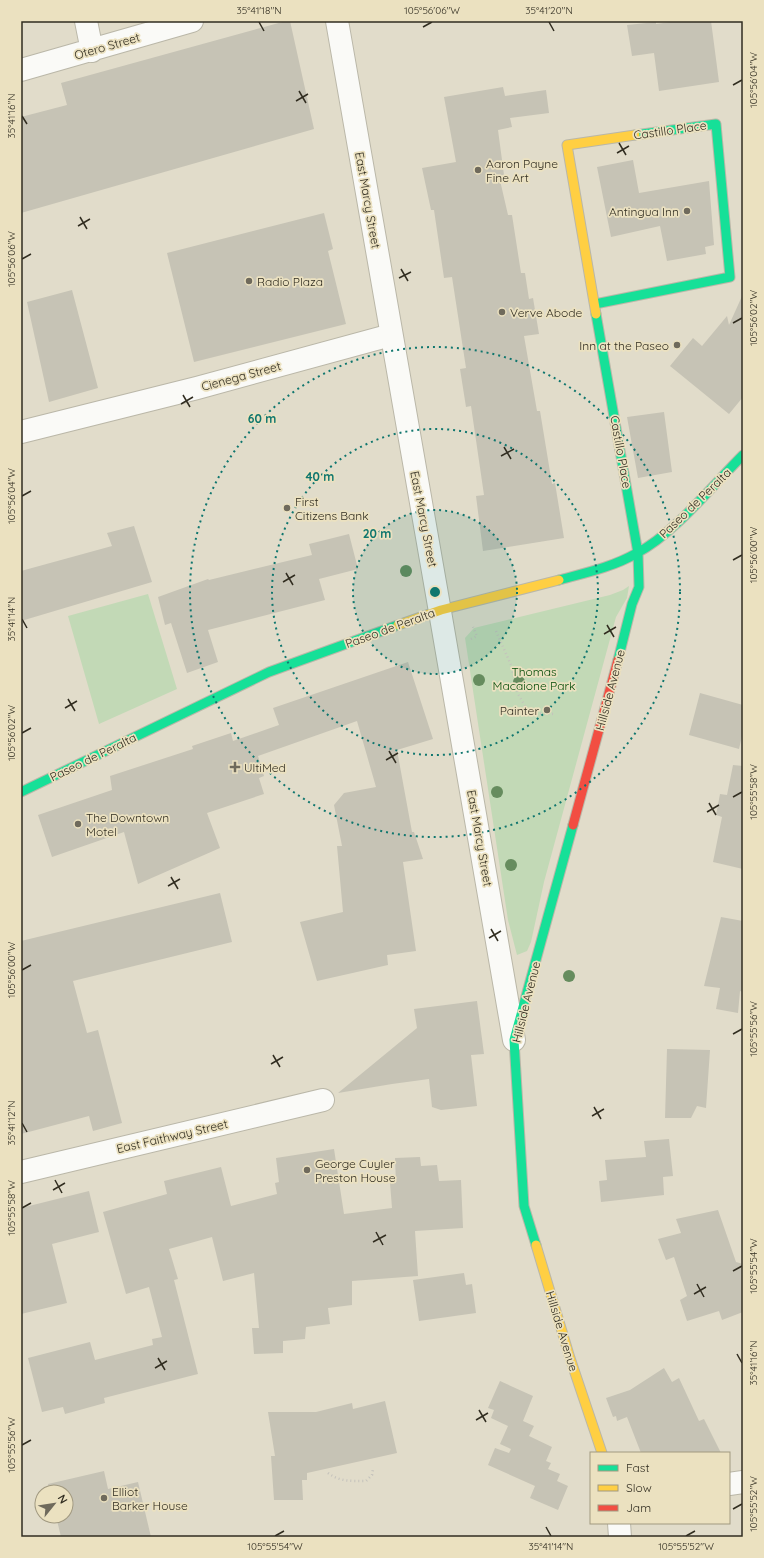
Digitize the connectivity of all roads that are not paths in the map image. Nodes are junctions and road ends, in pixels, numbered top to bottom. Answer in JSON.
{"nodes":[{"id":1,"x":86,"y":21,"type":"edge"},
{"id":2,"x":192,"y":21,"type":"edge"},
{"id":3,"x":337,"y":21,"type":"edge"},
{"id":4,"x":92,"y":51,"type":"junction"},
{"id":5,"x":21,"y":70,"type":"edge"},
{"id":6,"x":595,"y":304,"type":"junction"},
{"id":7,"x":391,"y":335,"type":"junction"},
{"id":8,"x":21,"y":432,"type":"edge"},
{"id":9,"x":743,"y":455,"type":"edge"},
{"id":10,"x":638,"y":553,"type":"junction"},
{"id":11,"x":441,"y":610,"type":"junction"},
{"id":12,"x":21,"y":792,"type":"edge"},
{"id":13,"x":514,"y":1040,"type":"junction"},
{"id":14,"x":323,"y":1100,"type":"dead end"},
{"id":15,"x":21,"y":1172,"type":"edge"},
{"id":16,"x":602,"y":1452,"type":"edge"},
{"id":17,"x":743,"y":1482,"type":"edge"},
{"id":18,"x":730,"y":1484,"type":"edge"},
{"id":19,"x":620,"y":1524,"type":"edge"},
{"id":20,"x":620,"y":1537,"type":"edge"}],
"edges":[{"from":1,"to":4,"type":"street"},
{"from":2,"to":4,"type":"street","name":"Otero Street"},
{"from":3,"to":7,"type":"street","name":"East Marcy Street"},
{"from":4,"to":5,"type":"street","name":"Otero Street"},
{"from":6,"to":6,"type":"street","name":"Castillo Place"},
{"from":6,"to":10,"type":"street","name":"Castillo Place"},
{"from":7,"to":8,"type":"street","name":"Cienega Street"},
{"from":7,"to":11,"type":"street","name":"East Marcy Street"},
{"from":9,"to":10,"type":"street","name":"Paseo de Peralta"},
{"from":10,"to":11,"type":"street","name":"Paseo de Peralta"},
{"from":10,"to":13,"type":"street","name":"Hillside Avenue"},
{"from":11,"to":12,"type":"street","name":"Paseo de Peralta"},
{"from":11,"to":13,"type":"street","name":"East Marcy Street"},
{"from":13,"to":16,"type":"street","name":"Hillside Avenue"},
{"from":14,"to":15,"type":"street","name":"East Faithway Street"},
{"from":17,"to":18,"type":"street"},
{"from":19,"to":20,"type":"street"}]}
